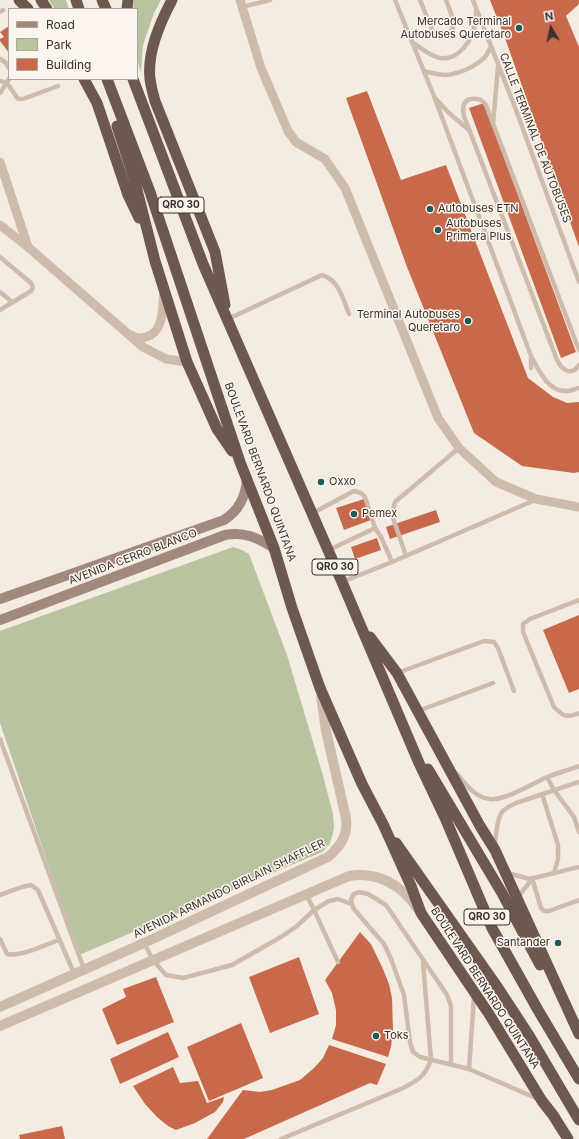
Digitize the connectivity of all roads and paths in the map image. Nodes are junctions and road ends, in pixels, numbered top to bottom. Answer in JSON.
{"nodes":[{"id":1,"x":19,"y":0,"type":"edge"},
{"id":2,"x":172,"y":0,"type":"edge"},
{"id":3,"x":270,"y":0,"type":"edge"},
{"id":4,"x":395,"y":0,"type":"edge"},
{"id":5,"x":420,"y":0,"type":"edge"},
{"id":6,"x":446,"y":0,"type":"edge"},
{"id":7,"x":473,"y":0,"type":"edge"},
{"id":8,"x":241,"y":3,"type":"edge"},
{"id":9,"x":27,"y":8,"type":"edge"},
{"id":10,"x":476,"y":8,"type":"junction"},
{"id":11,"x":412,"y":42,"type":"junction"},
{"id":12,"x":491,"y":47,"type":"junction"},
{"id":13,"x":0,"y":59,"type":"edge"},
{"id":14,"x":8,"y":66,"type":"edge"},
{"id":15,"x":498,"y":66,"type":"junction"},
{"id":16,"x":424,"y":71,"type":"junction"},
{"id":17,"x":85,"y":80,"type":"edge"},
{"id":18,"x":134,"y":80,"type":"edge"},
{"id":19,"x":0,"y":81,"type":"edge"},
{"id":20,"x":8,"y":81,"type":"edge"},
{"id":21,"x":108,"y":82,"type":"edge"},
{"id":22,"x":58,"y":86,"type":"dead end"},
{"id":23,"x":0,"y":94,"type":"edge"},
{"id":24,"x":434,"y":96,"type":"junction"},
{"id":25,"x":493,"y":125,"type":"junction"},
{"id":26,"x":470,"y":131,"type":"junction"},
{"id":27,"x":0,"y":162,"type":"edge"},
{"id":28,"x":0,"y":225,"type":"edge"},
{"id":29,"x":147,"y":232,"type":"junction"},
{"id":30,"x":28,"y":246,"type":"junction"},
{"id":31,"x":0,"y":257,"type":"edge"},
{"id":32,"x":579,"y":282,"type":"edge"},
{"id":33,"x":164,"y":287,"type":"junction"},
{"id":34,"x":0,"y":292,"type":"edge"},
{"id":35,"x":12,"y":302,"type":"junction"},
{"id":36,"x":0,"y":310,"type":"edge"},
{"id":37,"x":349,"y":314,"type":"dead end"},
{"id":38,"x":228,"y":319,"type":"junction"},
{"id":39,"x":127,"y":332,"type":"junction"},
{"id":40,"x":579,"y":350,"type":"edge"},
{"id":41,"x":531,"y":356,"type":"junction"},
{"id":42,"x":187,"y":362,"type":"junction"},
{"id":43,"x":579,"y":365,"type":"edge"},
{"id":44,"x":531,"y":368,"type":"dead end"},
{"id":45,"x":579,"y":388,"type":"edge"},
{"id":46,"x":459,"y":448,"type":"junction"},
{"id":47,"x":240,"y":462,"type":"junction"},
{"id":48,"x":247,"y":480,"type":"junction"},
{"id":49,"x":536,"y":500,"type":"junction"},
{"id":50,"x":579,"y":507,"type":"edge"},
{"id":51,"x":311,"y":513,"type":"junction"},
{"id":52,"x":375,"y":528,"type":"junction"},
{"id":53,"x":274,"y":548,"type":"junction"},
{"id":54,"x":328,"y":551,"type":"junction"},
{"id":55,"x":406,"y":556,"type":"junction"},
{"id":56,"x":392,"y":562,"type":"junction"},
{"id":57,"x":342,"y":582,"type":"junction"},
{"id":58,"x":0,"y":599,"type":"edge"},
{"id":59,"x":579,"y":600,"type":"edge"},
{"id":60,"x":0,"y":620,"type":"edge"},
{"id":61,"x":358,"y":621,"type":"junction"},
{"id":62,"x":397,"y":673,"type":"junction"},
{"id":63,"x":493,"y":683,"type":"dead end"},
{"id":64,"x":320,"y":688,"type":"junction"},
{"id":65,"x":514,"y":691,"type":"dead end"},
{"id":66,"x":418,"y":711,"type":"junction"},
{"id":67,"x":579,"y":713,"type":"edge"},
{"id":68,"x":0,"y":739,"type":"edge"},
{"id":69,"x":412,"y":747,"type":"junction"},
{"id":70,"x":441,"y":754,"type":"junction"},
{"id":71,"x":579,"y":766,"type":"edge"},
{"id":72,"x":547,"y":778,"type":"junction"},
{"id":73,"x":579,"y":782,"type":"edge"},
{"id":74,"x":554,"y":790,"type":"junction"},
{"id":75,"x":542,"y":794,"type":"junction"},
{"id":76,"x":383,"y":824,"type":"junction"},
{"id":77,"x":579,"y":832,"type":"edge"},
{"id":78,"x":495,"y":850,"type":"junction"},
{"id":79,"x":579,"y":866,"type":"edge"},
{"id":80,"x":506,"y":873,"type":"junction"},
{"id":81,"x":554,"y":873,"type":"junction"},
{"id":82,"x":531,"y":878,"type":"junction"},
{"id":83,"x":306,"y":894,"type":"junction"},
{"id":84,"x":0,"y":895,"type":"edge"},
{"id":85,"x":517,"y":898,"type":"junction"},
{"id":86,"x":579,"y":900,"type":"edge"},
{"id":87,"x":351,"y":904,"type":"junction"},
{"id":88,"x":314,"y":910,"type":"junction"},
{"id":89,"x":421,"y":913,"type":"junction"},
{"id":90,"x":0,"y":939,"type":"edge"},
{"id":91,"x":59,"y":940,"type":"junction"},
{"id":92,"x":144,"y":943,"type":"junction"},
{"id":93,"x":152,"y":960,"type":"junction"},
{"id":94,"x":422,"y":960,"type":"junction"},
{"id":95,"x":338,"y":962,"type":"dead end"},
{"id":96,"x":84,"y":969,"type":"junction"},
{"id":97,"x":74,"y":973,"type":"junction"},
{"id":98,"x":474,"y":992,"type":"junction"},
{"id":99,"x":0,"y":1007,"type":"edge"},
{"id":100,"x":0,"y":1026,"type":"edge"},
{"id":101,"x":579,"y":1034,"type":"edge"},
{"id":102,"x":579,"y":1037,"type":"edge"},
{"id":103,"x":431,"y":1060,"type":"junction"},
{"id":104,"x":451,"y":1065,"type":"junction"},
{"id":105,"x":469,"y":1069,"type":"junction"},
{"id":106,"x":579,"y":1079,"type":"edge"},
{"id":107,"x":542,"y":1101,"type":"junction"},
{"id":108,"x":579,"y":1120,"type":"edge"},
{"id":109,"x":281,"y":1139,"type":"edge"},
{"id":110,"x":568,"y":1139,"type":"edge"}],
"edges":[{"from":1,"to":9,"type":"highway"},
{"from":2,"to":38,"type":"highway"},
{"from":3,"to":8,"type":"lane"},
{"from":4,"to":11,"type":"lane"},
{"from":5,"to":6,"type":"lane"},
{"from":7,"to":10,"type":"lane","name":"CALLE TERMINAL DE AUTOBUSES"},
{"from":8,"to":46,"type":"street"},
{"from":10,"to":11,"type":"lane"},
{"from":10,"to":12,"type":"lane","name":"CALLE TERMINAL DE AUTOBUSES"},
{"from":11,"to":16,"type":"lane"},
{"from":12,"to":15,"type":"lane","name":"CALLE TERMINAL DE AUTOBUSES"},
{"from":12,"to":16,"type":"lane"},
{"from":13,"to":14,"type":"lane"},
{"from":15,"to":25,"type":"lane"},
{"from":15,"to":32,"type":"lane","name":"CALLE TERMINAL DE AUTOBUSES"},
{"from":16,"to":24,"type":"lane"},
{"from":17,"to":29,"type":"highway"},
{"from":18,"to":38,"type":"highway","number":"QRO 30"},
{"from":19,"to":20,"type":"lane"},
{"from":20,"to":22,"type":"lane"},
{"from":20,"to":23,"type":"lane"},
{"from":21,"to":29,"type":"highway"},
{"from":21,"to":47,"type":"highway","name":"BOULEVARD BERNARDO QUINTANA","number":"QRO 30"},
{"from":24,"to":26,"type":"lane"},
{"from":24,"to":41,"type":"lane"},
{"from":25,"to":26,"type":"lane"},
{"from":25,"to":40,"type":"lane"},
{"from":26,"to":43,"type":"lane"},
{"from":27,"to":30,"type":"street"},
{"from":28,"to":30,"type":"street"},
{"from":29,"to":33,"type":"highway"},
{"from":30,"to":39,"type":"street"},
{"from":31,"to":35,"type":"lane"},
{"from":33,"to":39,"type":"street"},
{"from":33,"to":42,"type":"highway"},
{"from":34,"to":35,"type":"lane"},
{"from":35,"to":36,"type":"lane"},
{"from":37,"to":38,"type":"lane"},
{"from":38,"to":51,"type":"highway","number":"QRO 30"},
{"from":39,"to":42,"type":"street"},
{"from":41,"to":44,"type":"lane"},
{"from":41,"to":45,"type":"lane"},
{"from":42,"to":47,"type":"highway"},
{"from":46,"to":49,"type":"street"},
{"from":46,"to":55,"type":"lane"},
{"from":47,"to":48,"type":"highway","name":"BOULEVARD BERNARDO QUINTANA","number":"QRO 30"},
{"from":48,"to":53,"type":"highway","name":"BOULEVARD BERNARDO QUINTANA","number":"QRO 30"},
{"from":48,"to":58,"type":"main road","name":"AVENIDA CERRO BLANCO"},
{"from":49,"to":50,"type":"street"},
{"from":49,"to":55,"type":"lane"},
{"from":51,"to":52,"type":"lane"},
{"from":51,"to":54,"type":"highway","number":"QRO 30"},
{"from":52,"to":54,"type":"lane"},
{"from":52,"to":56,"type":"lane"},
{"from":53,"to":60,"type":"main road","name":"AVENIDA CERRO BLANCO"},
{"from":53,"to":64,"type":"highway","name":"BOULEVARD BERNARDO QUINTANA","number":"QRO 30"},
{"from":54,"to":57,"type":"highway","number":"QRO 30"},
{"from":55,"to":56,"type":"lane"},
{"from":56,"to":57,"type":"lane"},
{"from":57,"to":61,"type":"highway","number":"QRO 30"},
{"from":59,"to":67,"type":"lane"},
{"from":61,"to":62,"type":"highway"},
{"from":61,"to":69,"type":"highway","number":"QRO 30"},
{"from":62,"to":65,"type":"lane"},
{"from":62,"to":66,"type":"highway"},
{"from":63,"to":66,"type":"lane"},
{"from":64,"to":76,"type":"highway","name":"BOULEVARD BERNARDO QUINTANA","number":"QRO 30"},
{"from":64,"to":92,"type":"street","name":"AVENIDA ARMANDO BIRLAIN SHAFFLER"},
{"from":66,"to":70,"type":"highway"},
{"from":68,"to":96,"type":"lane"},
{"from":69,"to":102,"type":"highway","number":"QRO 30"},
{"from":69,"to":106,"type":"highway","number":"QRO 30"},
{"from":70,"to":72,"type":"lane"},
{"from":70,"to":78,"type":"highway"},
{"from":71,"to":72,"type":"lane"},
{"from":72,"to":74,"type":"lane"},
{"from":73,"to":74,"type":"lane"},
{"from":74,"to":75,"type":"lane"},
{"from":74,"to":77,"type":"lane"},
{"from":75,"to":78,"type":"lane"},
{"from":75,"to":81,"type":"lane"},
{"from":76,"to":89,"type":"highway","name":"BOULEVARD BERNARDO QUINTANA","number":"QRO 30"},
{"from":76,"to":108,"type":"highway","name":"BOULEVARD BERNARDO QUINTANA","number":"QRO 30"},
{"from":78,"to":80,"type":"highway"},
{"from":79,"to":81,"type":"lane"},
{"from":80,"to":82,"type":"lane"},
{"from":80,"to":85,"type":"highway"},
{"from":81,"to":82,"type":"lane"},
{"from":82,"to":85,"type":"lane"},
{"from":82,"to":86,"type":"lane"},
{"from":83,"to":88,"type":"lane"},
{"from":83,"to":89,"type":"street"},
{"from":83,"to":93,"type":"street"},
{"from":84,"to":91,"type":"lane"},
{"from":85,"to":101,"type":"highway"},
{"from":87,"to":88,"type":"lane"},
{"from":87,"to":94,"type":"lane"},
{"from":87,"to":103,"type":"lane"},
{"from":88,"to":93,"type":"lane"},
{"from":88,"to":95,"type":"lane"},
{"from":89,"to":98,"type":"highway","name":"BOULEVARD BERNARDO QUINTANA","number":"QRO 30"},
{"from":90,"to":91,"type":"lane"},
{"from":91,"to":97,"type":"lane"},
{"from":92,"to":93,"type":"lane"},
{"from":92,"to":96,"type":"street","name":"AVENIDA ARMANDO BIRLAIN SHAFFLER"},
{"from":93,"to":100,"type":"street"},
{"from":94,"to":103,"type":"lane"},
{"from":94,"to":104,"type":"lane"},
{"from":96,"to":97,"type":"street","name":"AVENIDA ARMANDO BIRLAIN SHAFFLER"},
{"from":97,"to":99,"type":"street","name":"AVENIDA ARMANDO BIRLAIN SHAFFLER"},
{"from":98,"to":105,"type":"lane"},
{"from":98,"to":107,"type":"highway","name":"BOULEVARD BERNARDO QUINTANA","number":"QRO 30"},
{"from":103,"to":104,"type":"lane"},
{"from":103,"to":109,"type":"lane"},
{"from":104,"to":105,"type":"lane"},
{"from":105,"to":107,"type":"lane"},
{"from":107,"to":110,"type":"highway","name":"BOULEVARD BERNARDO QUINTANA","number":"QRO 30"}]}
